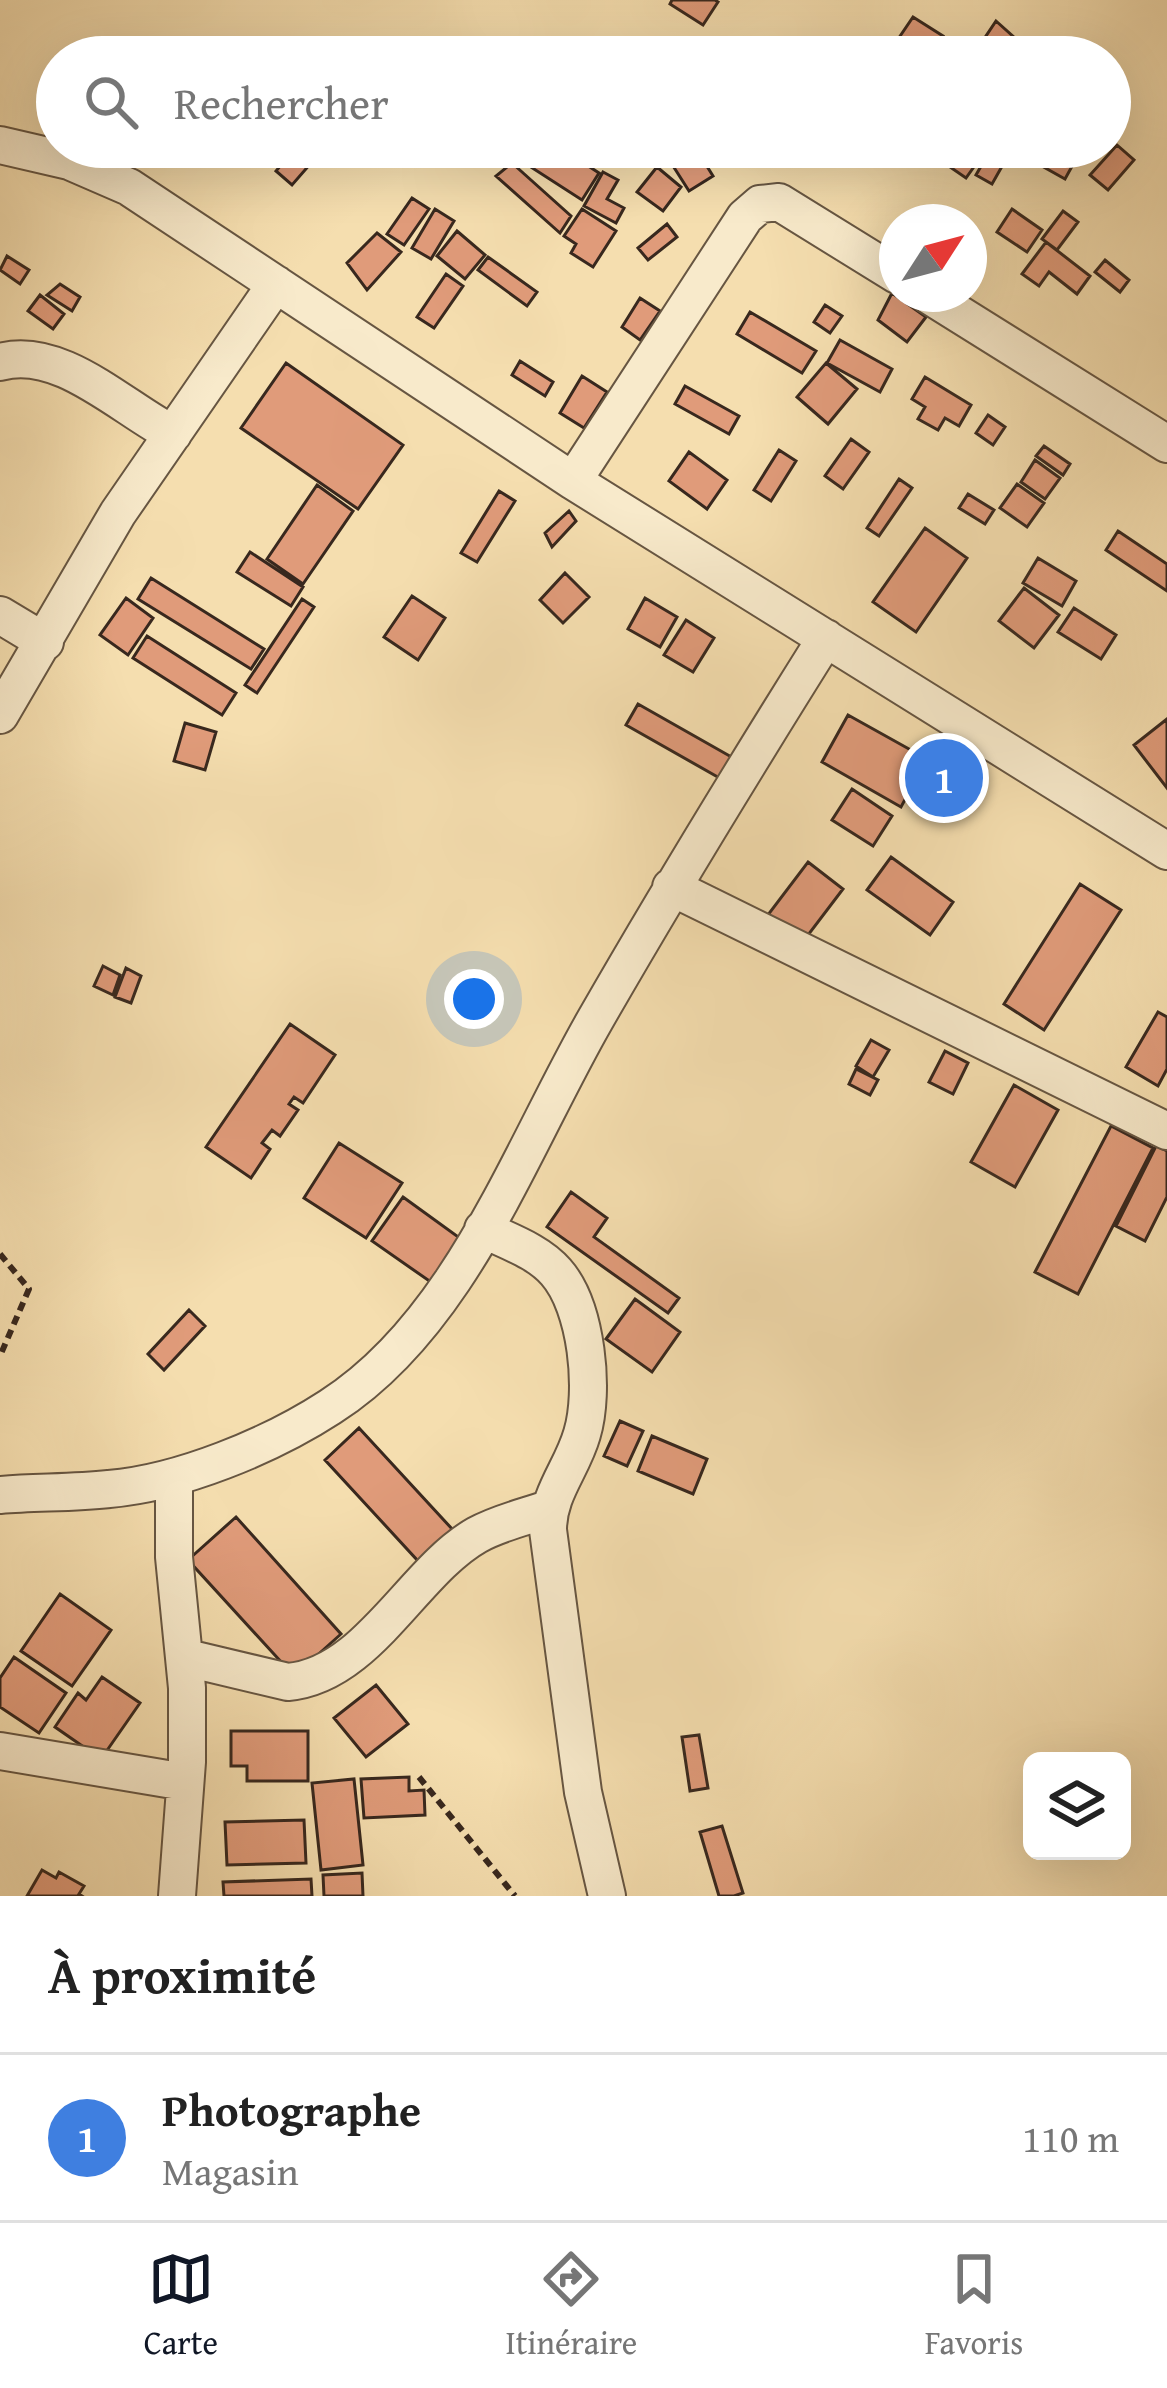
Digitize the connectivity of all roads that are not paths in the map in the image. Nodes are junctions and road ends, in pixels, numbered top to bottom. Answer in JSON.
{"nodes":[{"id":1,"x":0,"y":145,"type":"edge"},
{"id":2,"x":36,"y":153,"type":"edge"},
{"id":3,"x":85,"y":168,"type":"edge"},
{"id":4,"x":879,"y":264,"type":"edge"},
{"id":5,"x":276,"y":284,"type":"junction"},
{"id":6,"x":956,"y":312,"type":"edge"},
{"id":7,"x":0,"y":362,"type":"edge"},
{"id":8,"x":173,"y":434,"type":"junction"},
{"id":9,"x":1167,"y":444,"type":"edge"},
{"id":10,"x":573,"y":481,"type":"junction"},
{"id":11,"x":0,"y":615,"type":"edge"},
{"id":12,"x":826,"y":638,"type":"junction"},
{"id":13,"x":45,"y":642,"type":"junction"},
{"id":14,"x":0,"y":716,"type":"edge"},
{"id":15,"x":1167,"y":851,"type":"edge"},
{"id":16,"x":671,"y":887,"type":"junction"},
{"id":17,"x":1167,"y":1131,"type":"edge"},
{"id":18,"x":483,"y":1229,"type":"junction"},
{"id":19,"x":174,"y":1477,"type":"junction"},
{"id":20,"x":0,"y":1495,"type":"edge"},
{"id":21,"x":548,"y":1509,"type":"junction"},
{"id":22,"x":187,"y":1658,"type":"junction"},
{"id":23,"x":0,"y":1751,"type":"edge"},
{"id":24,"x":185,"y":1782,"type":"junction"},
{"id":25,"x":177,"y":1896,"type":"edge"},
{"id":26,"x":607,"y":1896,"type":"edge"}],
"edges":[{"from":1,"to":2,"type":"street"},
{"from":3,"to":5,"type":"street"},
{"from":4,"to":10,"type":"street"},
{"from":5,"to":8,"type":"street"},
{"from":5,"to":10,"type":"street"},
{"from":6,"to":9,"type":"street"},
{"from":7,"to":8,"type":"street"},
{"from":8,"to":13,"type":"street"},
{"from":10,"to":12,"type":"street"},
{"from":11,"to":13,"type":"street"},
{"from":12,"to":15,"type":"street"},
{"from":12,"to":16,"type":"street"},
{"from":13,"to":14,"type":"street"},
{"from":16,"to":17,"type":"street"},
{"from":16,"to":18,"type":"street"},
{"from":18,"to":19,"type":"street"},
{"from":18,"to":21,"type":"street"},
{"from":19,"to":20,"type":"street"},
{"from":19,"to":22,"type":"street"},
{"from":21,"to":22,"type":"street"},
{"from":21,"to":26,"type":"street"},
{"from":22,"to":24,"type":"street"},
{"from":23,"to":24,"type":"street"},
{"from":24,"to":25,"type":"street"}]}
